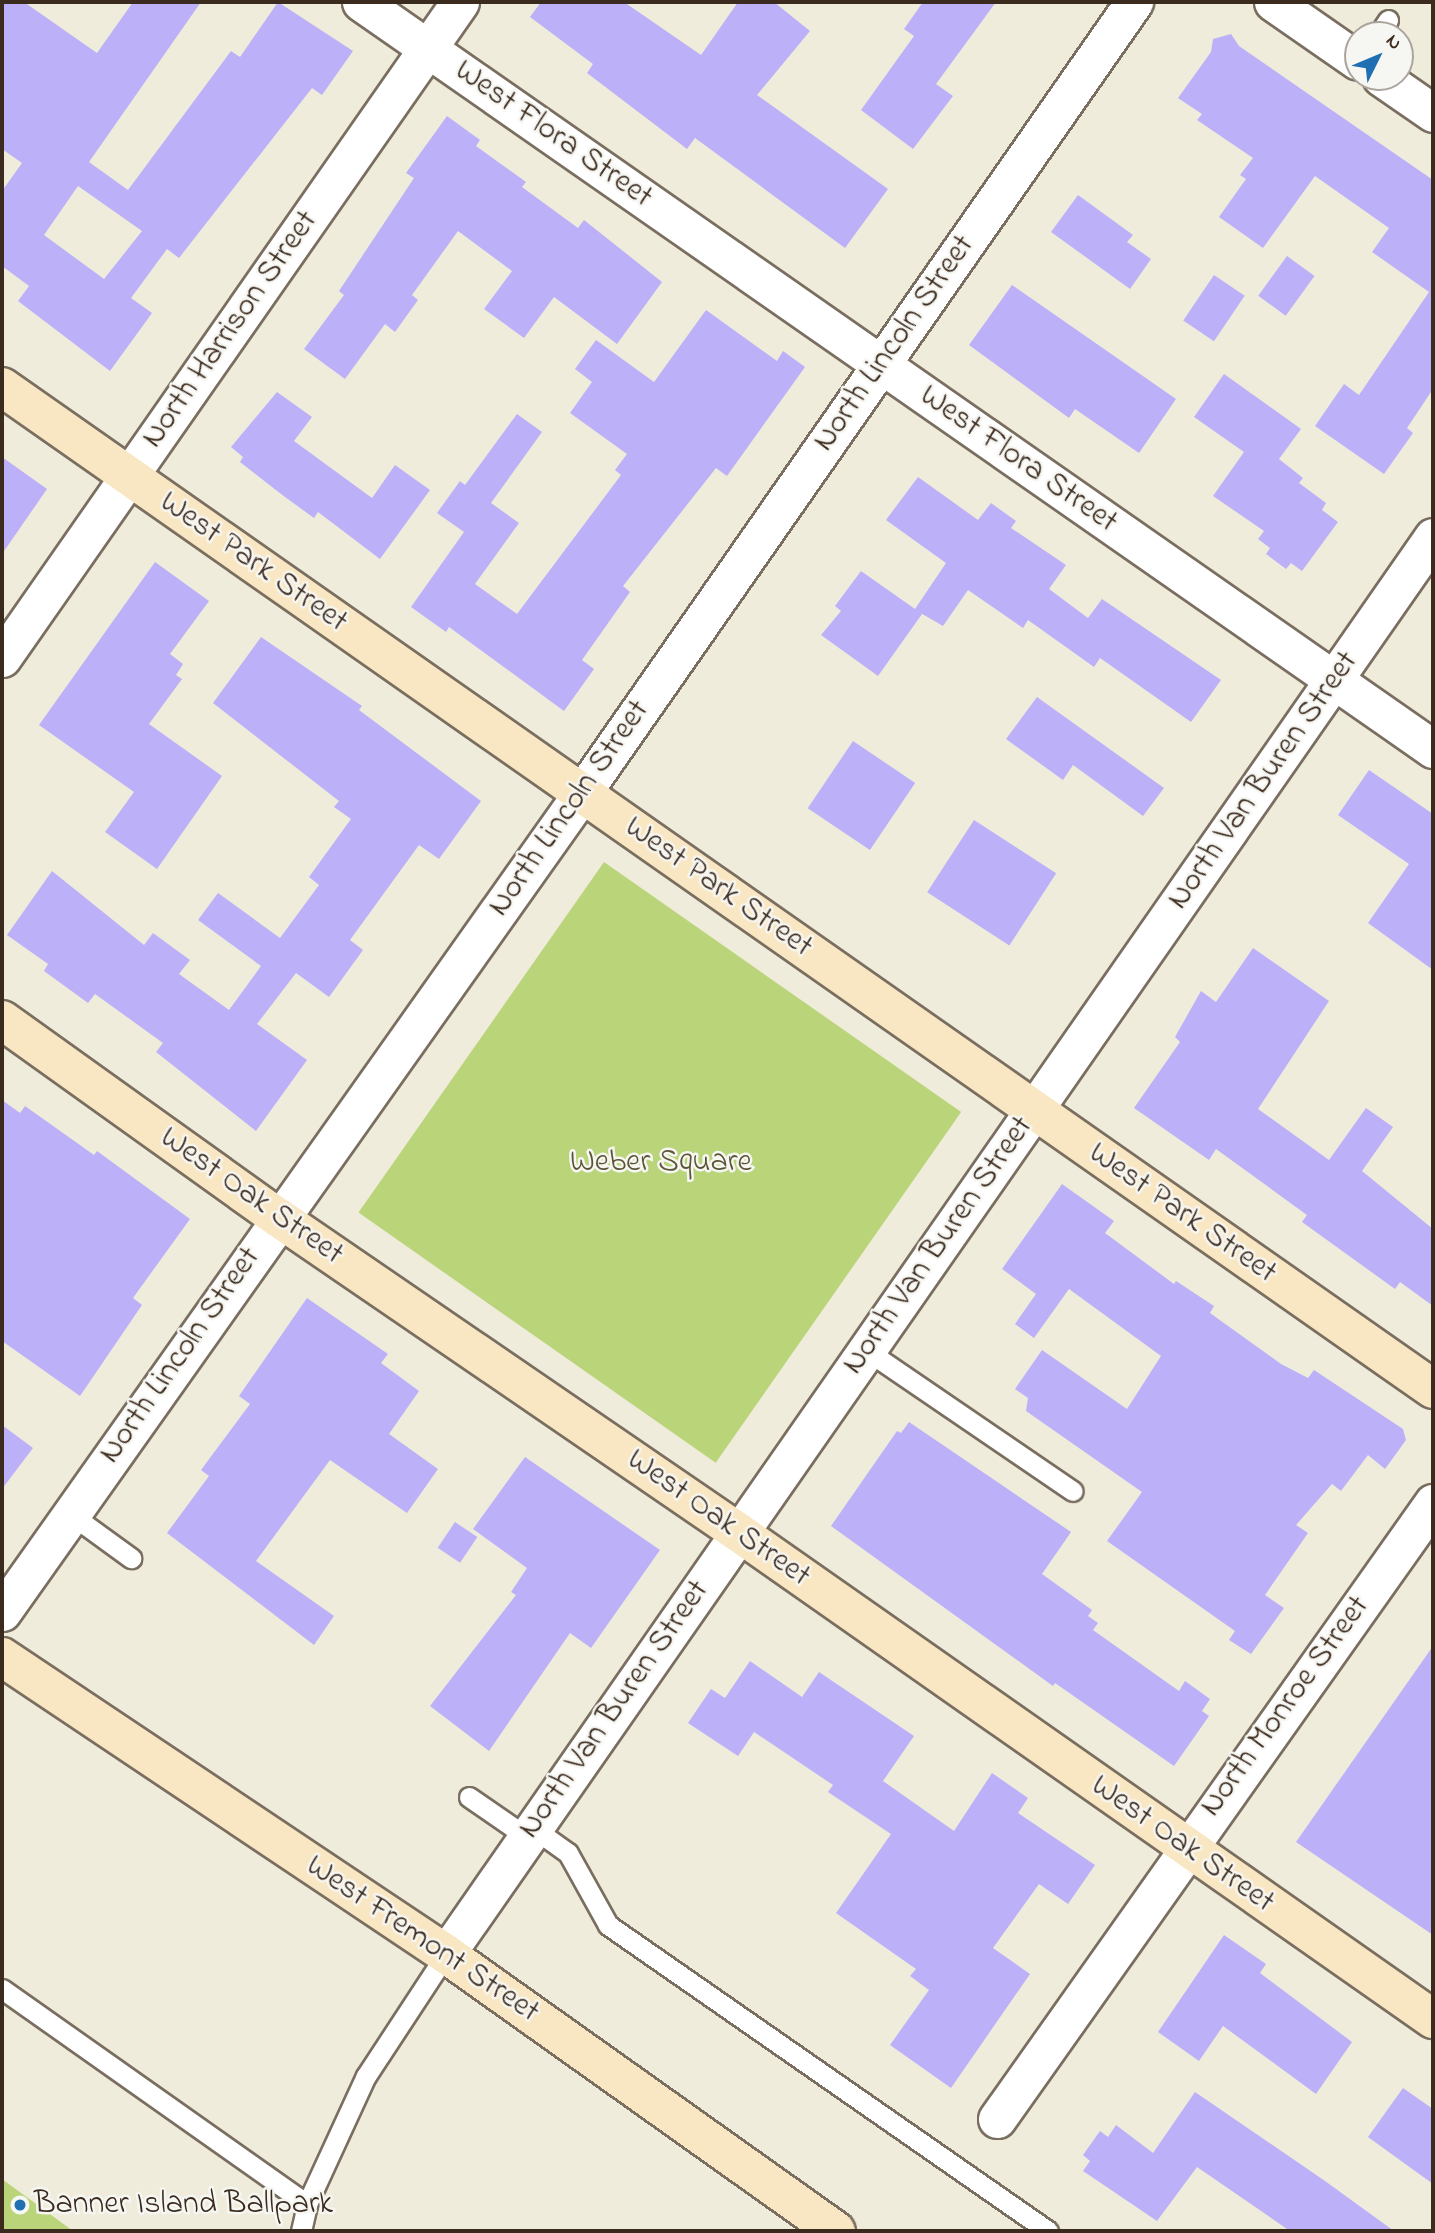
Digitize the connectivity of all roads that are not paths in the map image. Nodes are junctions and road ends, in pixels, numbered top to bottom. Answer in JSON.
{"nodes":[{"id":1,"x":361,"y":2,"type":"edge"},
{"id":2,"x":460,"y":2,"type":"edge"},
{"id":3,"x":1134,"y":2,"type":"edge"},
{"id":4,"x":1273,"y":2,"type":"edge"},
{"id":5,"x":427,"y":48,"type":"junction"},
{"id":6,"x":1344,"y":51,"type":"edge"},
{"id":7,"x":1401,"y":91,"type":"edge"},
{"id":8,"x":1433,"y":113,"type":"edge"},
{"id":9,"x":881,"y":364,"type":"junction"},
{"id":10,"x":2,"y":387,"type":"edge"},
{"id":11,"x":130,"y":477,"type":"junction"},
{"id":12,"x":1433,"y":537,"type":"edge"},
{"id":13,"x":2,"y":658,"type":"edge"},
{"id":14,"x":1334,"y":680,"type":"junction"},
{"id":15,"x":1433,"y":750,"type":"edge"},
{"id":16,"x":582,"y":793,"type":"junction"},
{"id":17,"x":2,"y":1020,"type":"edge"},
{"id":18,"x":1034,"y":1110,"type":"junction"},
{"id":19,"x":279,"y":1218,"type":"junction"},
{"id":20,"x":866,"y":1350,"type":"junction"},
{"id":21,"x":1433,"y":1389,"type":"edge"},
{"id":22,"x":1073,"y":1491,"type":"dead end"},
{"id":23,"x":1433,"y":1503,"type":"edge"},
{"id":24,"x":69,"y":1513,"type":"junction"},
{"id":25,"x":738,"y":1532,"type":"junction"},
{"id":26,"x":131,"y":1558,"type":"dead end"},
{"id":27,"x":2,"y":1612,"type":"edge"},
{"id":28,"x":2,"y":1657,"type":"edge"},
{"id":29,"x":469,"y":1797,"type":"dead end"},
{"id":30,"x":530,"y":1832,"type":"junction"},
{"id":31,"x":1185,"y":1849,"type":"junction"},
{"id":32,"x":446,"y":1954,"type":"junction"},
{"id":33,"x":2,"y":1989,"type":"edge"},
{"id":34,"x":1433,"y":2019,"type":"edge"},
{"id":35,"x":997,"y":2119,"type":"dead end"},
{"id":36,"x":307,"y":2204,"type":"junction"},
{"id":37,"x":301,"y":2231,"type":"edge"},
{"id":38,"x":836,"y":2231,"type":"edge"},
{"id":39,"x":1048,"y":2231,"type":"edge"}],
"edges":[{"from":1,"to":5,"type":"street","name":"West Flora Street"},
{"from":2,"to":5,"type":"street","name":"North Harrison Street"},
{"from":3,"to":9,"type":"street","name":"North Lincoln Street"},
{"from":4,"to":6,"type":"street"},
{"from":5,"to":9,"type":"street","name":"West Flora Street"},
{"from":5,"to":11,"type":"street","name":"North Harrison Street"},
{"from":7,"to":8,"type":"street"},
{"from":9,"to":14,"type":"street","name":"West Flora Street"},
{"from":9,"to":16,"type":"street","name":"North Lincoln Street"},
{"from":10,"to":11,"type":"street","name":"West Park Street"},
{"from":11,"to":13,"type":"street","name":"North Harrison Street"},
{"from":11,"to":16,"type":"street","name":"West Park Street"},
{"from":12,"to":14,"type":"street","name":"North Van Buren Street"},
{"from":14,"to":15,"type":"street","name":"West Flora Street"},
{"from":14,"to":18,"type":"street","name":"North Van Buren Street"},
{"from":16,"to":18,"type":"street","name":"West Park Street"},
{"from":16,"to":19,"type":"street","name":"North Lincoln Street"},
{"from":17,"to":19,"type":"street","name":"West Oak Street"},
{"from":18,"to":20,"type":"street","name":"North Van Buren Street"},
{"from":18,"to":21,"type":"street","name":"West Park Street"},
{"from":19,"to":24,"type":"street","name":"North Lincoln Street"},
{"from":19,"to":25,"type":"street","name":"West Oak Street"},
{"from":20,"to":22,"type":"lane"},
{"from":20,"to":25,"type":"street","name":"North Van Buren Street"},
{"from":23,"to":31,"type":"street","name":"North Monroe Street"},
{"from":24,"to":26,"type":"lane"},
{"from":24,"to":27,"type":"street","name":"North Lincoln Street"},
{"from":25,"to":30,"type":"street","name":"North Van Buren Street"},
{"from":25,"to":31,"type":"street","name":"West Oak Street"},
{"from":28,"to":32,"type":"street","name":"West Fremont Street"},
{"from":29,"to":30,"type":"lane"},
{"from":30,"to":32,"type":"street","name":"North Van Buren Street"},
{"from":30,"to":39,"type":"lane"},
{"from":31,"to":34,"type":"street","name":"West Oak Street"},
{"from":31,"to":35,"type":"street","name":"North Monroe Street"},
{"from":32,"to":36,"type":"lane"},
{"from":32,"to":38,"type":"street","name":"West Fremont Street"},
{"from":33,"to":36,"type":"lane"},
{"from":36,"to":37,"type":"lane"}]}
